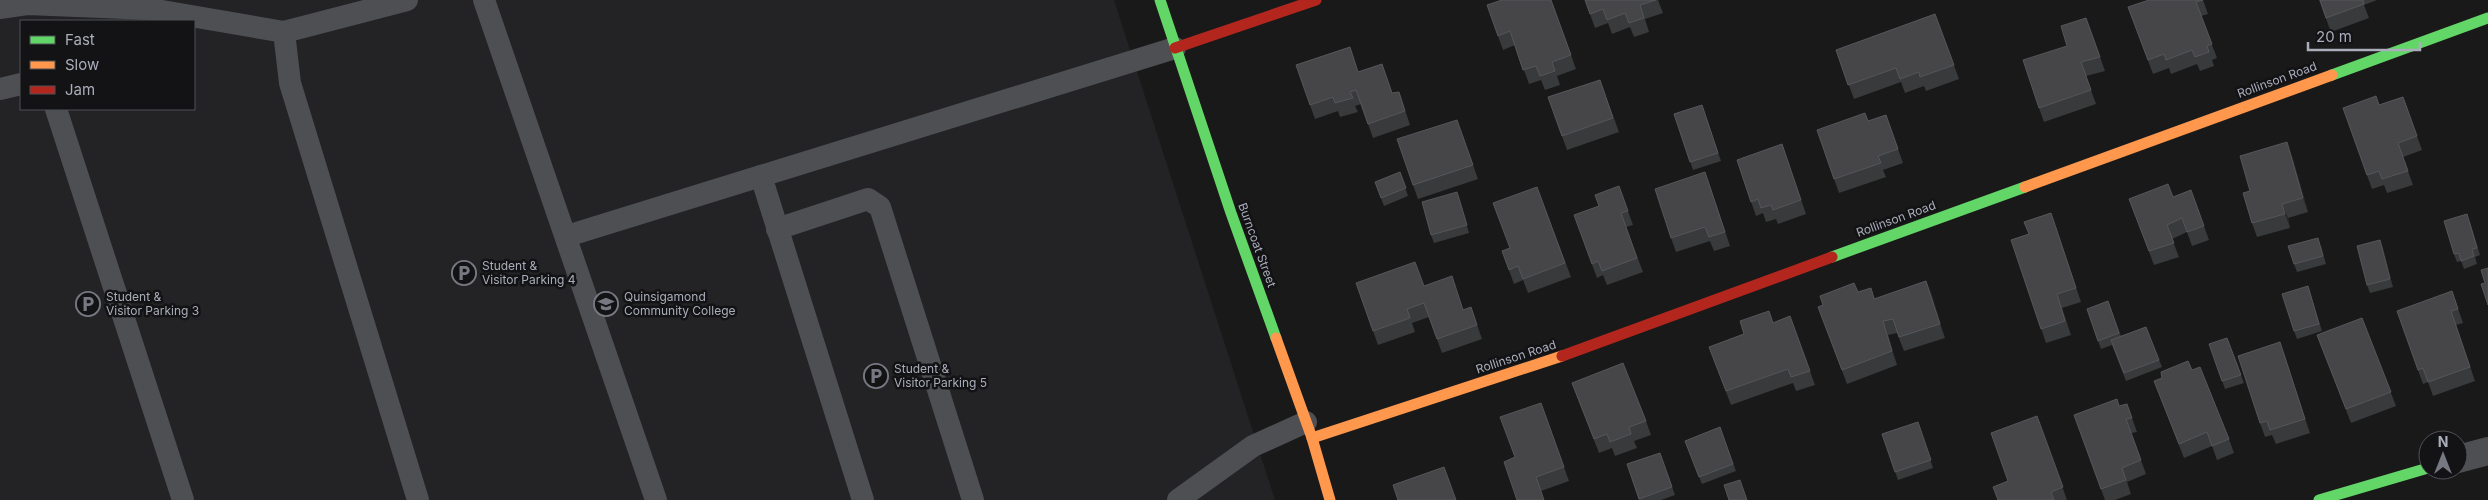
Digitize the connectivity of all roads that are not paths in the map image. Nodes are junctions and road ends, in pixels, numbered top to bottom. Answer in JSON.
{"nodes":[{"id":1,"x":407,"y":0,"type":"edge"},
{"id":2,"x":484,"y":0,"type":"edge"},
{"id":3,"x":1160,"y":0,"type":"edge"},
{"id":4,"x":1316,"y":0,"type":"edge"},
{"id":5,"x":0,"y":8,"type":"edge"},
{"id":6,"x":27,"y":13,"type":"edge"},
{"id":7,"x":2488,"y":18,"type":"edge"},
{"id":8,"x":284,"y":32,"type":"junction"},
{"id":9,"x":1175,"y":48,"type":"junction"},
{"id":10,"x":20,"y":84,"type":"edge"},
{"id":11,"x":0,"y":89,"type":"edge"},
{"id":12,"x":56,"y":110,"type":"edge"},
{"id":13,"x":761,"y":176,"type":"junction"},
{"id":14,"x":777,"y":229,"type":"junction"},
{"id":15,"x":567,"y":236,"type":"junction"},
{"id":16,"x":1309,"y":430,"type":"junction"},
{"id":17,"x":2488,"y":451,"type":"edge"},
{"id":18,"x":2468,"y":456,"type":"edge"},
{"id":19,"x":2418,"y":471,"type":"edge"},
{"id":20,"x":182,"y":500,"type":"edge"},
{"id":21,"x":418,"y":500,"type":"edge"},
{"id":22,"x":656,"y":500,"type":"edge"},
{"id":23,"x":863,"y":500,"type":"edge"},
{"id":24,"x":973,"y":500,"type":"edge"},
{"id":25,"x":1178,"y":500,"type":"edge"},
{"id":26,"x":1330,"y":500,"type":"edge"},
{"id":27,"x":2319,"y":500,"type":"edge"}],
"edges":[{"from":1,"to":8,"type":"lane"},
{"from":2,"to":15,"type":"lane"},
{"from":3,"to":9,"type":"street","name":"Burncoat Street"},
{"from":4,"to":9,"type":"street"},
{"from":5,"to":6,"type":"lane"},
{"from":6,"to":8,"type":"lane"},
{"from":7,"to":16,"type":"street","name":"Rollinson Road"},
{"from":8,"to":21,"type":"lane"},
{"from":9,"to":13,"type":"lane"},
{"from":9,"to":16,"type":"street","name":"Burncoat Street"},
{"from":10,"to":11,"type":"lane"},
{"from":12,"to":20,"type":"lane"},
{"from":13,"to":14,"type":"lane"},
{"from":13,"to":15,"type":"lane"},
{"from":14,"to":23,"type":"lane"},
{"from":14,"to":24,"type":"lane"},
{"from":15,"to":22,"type":"lane"},
{"from":16,"to":25,"type":"lane"},
{"from":16,"to":26,"type":"street","name":"Burncoat Street"},
{"from":17,"to":18,"type":"street"},
{"from":19,"to":27,"type":"street"}]}
